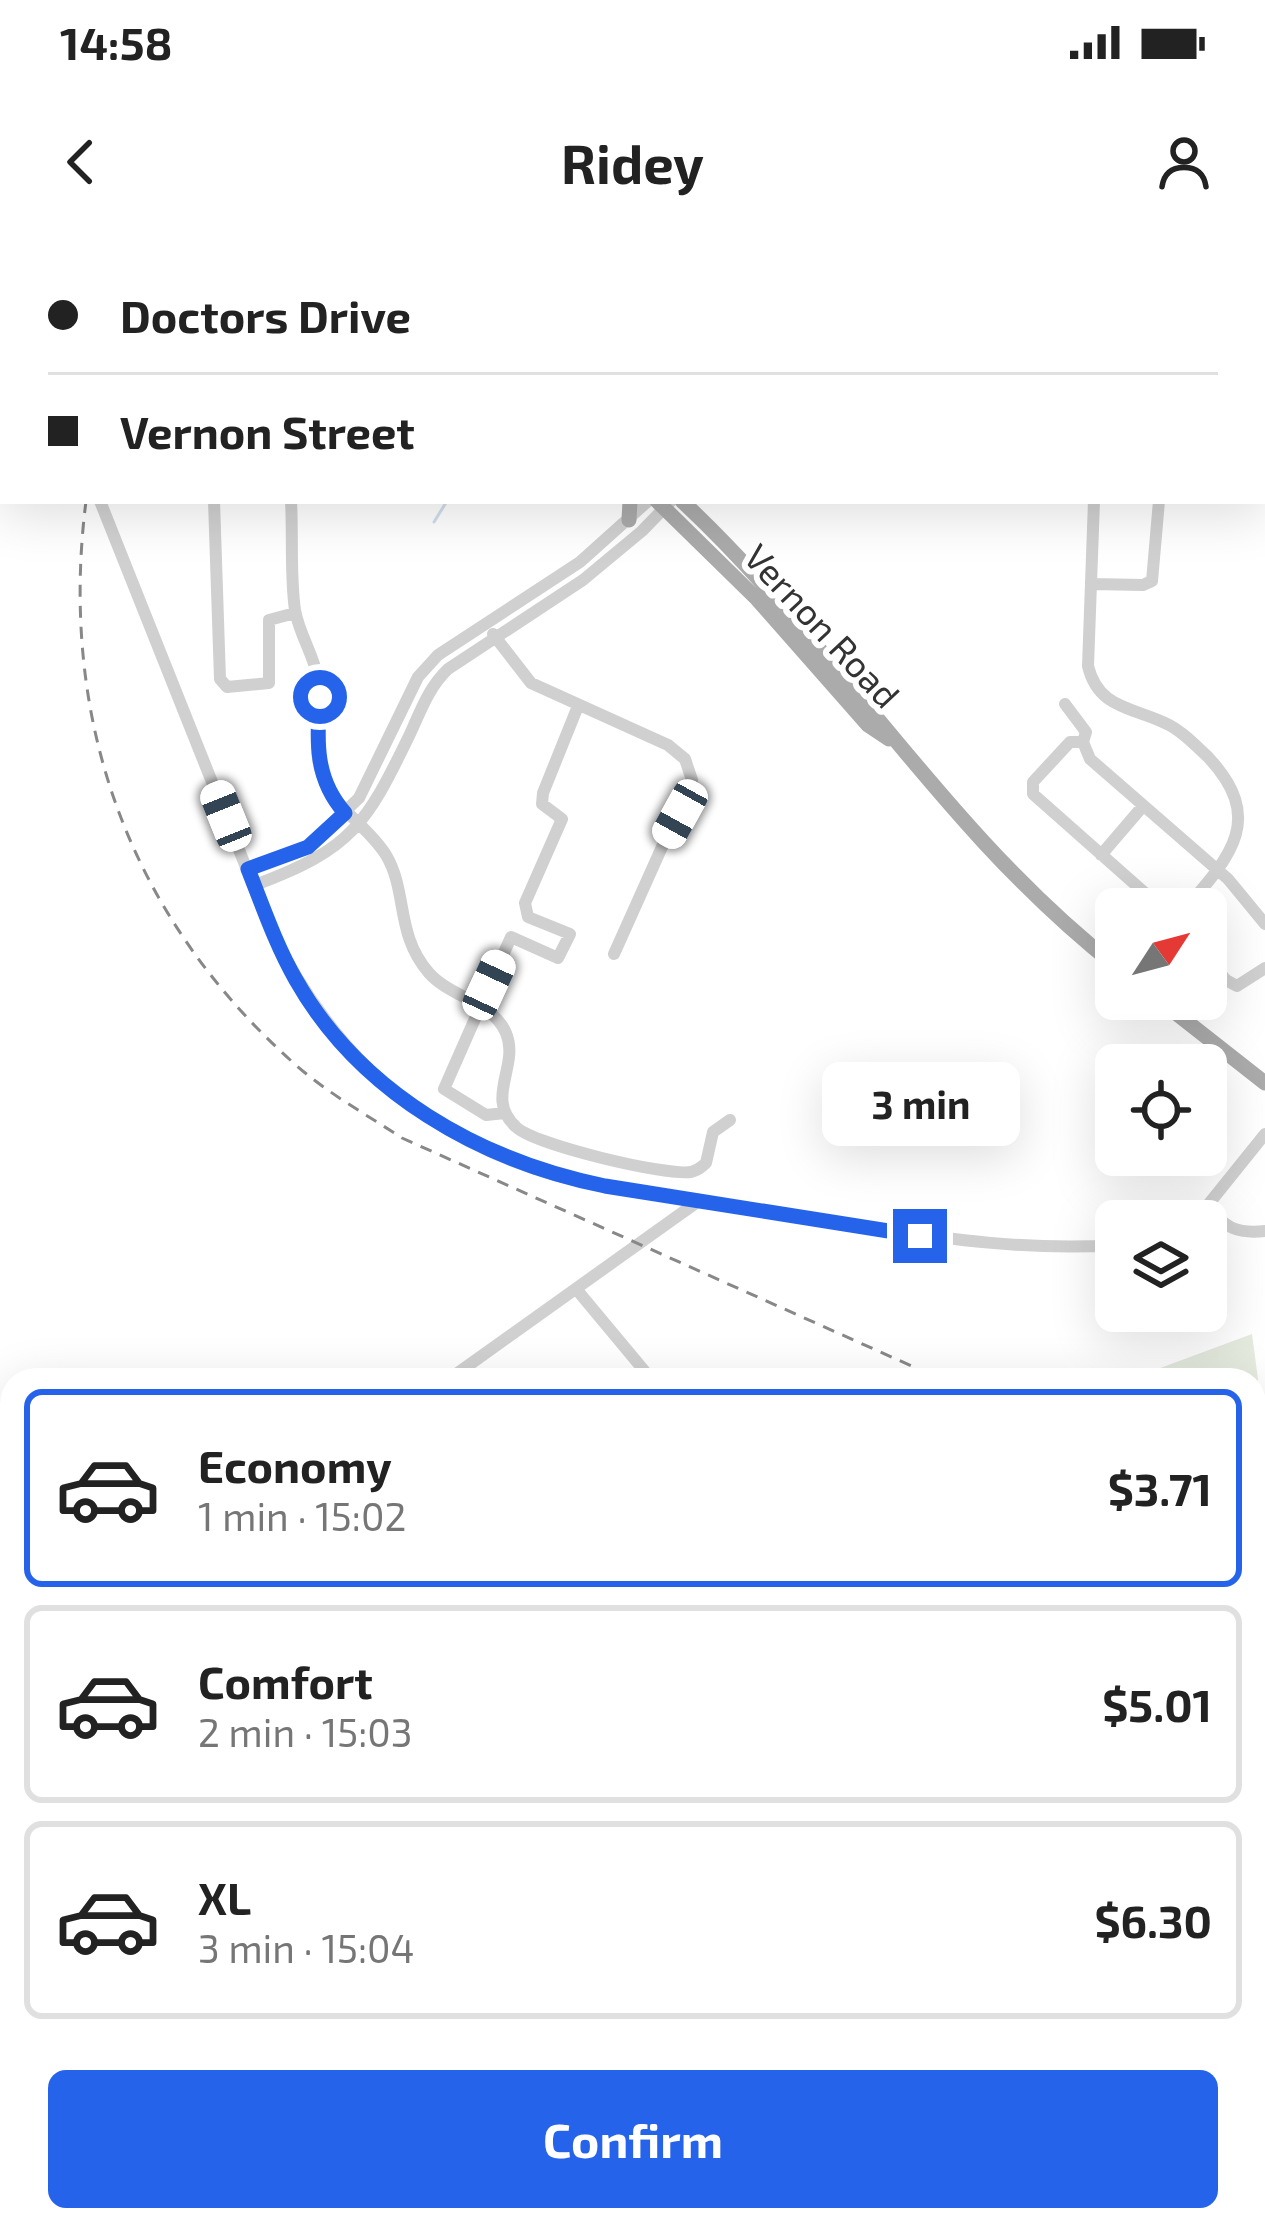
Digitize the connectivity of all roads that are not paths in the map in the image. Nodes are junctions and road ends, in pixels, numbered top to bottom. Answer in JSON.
{"nodes":[{"id":1,"x":101,"y":504,"type":"edge"},
{"id":2,"x":214,"y":504,"type":"edge"},
{"id":3,"x":292,"y":504,"type":"edge"},
{"id":4,"x":630,"y":504,"type":"edge"},
{"id":5,"x":658,"y":504,"type":"edge"},
{"id":6,"x":659,"y":504,"type":"edge"},
{"id":7,"x":661,"y":504,"type":"edge"},
{"id":8,"x":685,"y":504,"type":"edge"},
{"id":9,"x":699,"y":504,"type":"edge"},
{"id":10,"x":1094,"y":504,"type":"edge"},
{"id":11,"x":1159,"y":504,"type":"edge"},
{"id":12,"x":629,"y":520,"type":"junction"},
{"id":13,"x":706,"y":524,"type":"junction"},
{"id":14,"x":1091,"y":584,"type":"junction"},
{"id":15,"x":295,"y":613,"type":"junction"},
{"id":16,"x":485,"y":623,"type":"junction"},
{"id":17,"x":495,"y":638,"type":"junction"},
{"id":18,"x":1065,"y":704,"type":"dead end"},
{"id":19,"x":578,"y":706,"type":"junction"},
{"id":20,"x":892,"y":741,"type":"junction"},
{"id":21,"x":1083,"y":742,"type":"junction"},
{"id":22,"x":1143,"y":806,"type":"junction"},
{"id":23,"x":345,"y":813,"type":"junction"},
{"id":24,"x":358,"y":826,"type":"junction"},
{"id":25,"x":1101,"y":855,"type":"junction"},
{"id":26,"x":248,"y":869,"type":"junction"},
{"id":27,"x":1217,"y":872,"type":"junction"},
{"id":28,"x":254,"y":885,"type":"junction"},
{"id":29,"x":1138,"y":888,"type":"edge"},
{"id":30,"x":1203,"y":888,"type":"edge"},
{"id":31,"x":1265,"y":924,"type":"edge"},
{"id":32,"x":1095,"y":950,"type":"edge"},
{"id":33,"x":614,"y":954,"type":"dead end"},
{"id":34,"x":1265,"y":968,"type":"edge"},
{"id":35,"x":1227,"y":981,"type":"edge"},
{"id":36,"x":479,"y":1006,"type":"junction"},
{"id":37,"x":1185,"y":1020,"type":"edge"},
{"id":38,"x":1263,"y":1080,"type":"edge"},
{"id":39,"x":505,"y":1112,"type":"junction"},
{"id":40,"x":730,"y":1120,"type":"dead end"},
{"id":41,"x":1265,"y":1134,"type":"edge"},
{"id":42,"x":700,"y":1200,"type":"junction"},
{"id":43,"x":1214,"y":1200,"type":"edge"},
{"id":44,"x":1227,"y":1227,"type":"edge"},
{"id":45,"x":1265,"y":1231,"type":"edge"},
{"id":46,"x":1095,"y":1245,"type":"edge"},
{"id":47,"x":577,"y":1289,"type":"junction"},
{"id":48,"x":465,"y":1368,"type":"edge"},
{"id":49,"x":642,"y":1368,"type":"edge"}],
"edges":[{"from":1,"to":26,"type":"street"},
{"from":2,"to":15,"type":"street"},
{"from":3,"to":15,"type":"street"},
{"from":4,"to":12,"type":"main road"},
{"from":5,"to":12,"type":"street"},
{"from":6,"to":17,"type":"street"},
{"from":7,"to":20,"type":"main road","name":"Vernon Road"},
{"from":8,"to":13,"type":"main road","name":"Vernon Road"},
{"from":9,"to":13,"type":"main road"},
{"from":10,"to":14,"type":"street"},
{"from":11,"to":14,"type":"street"},
{"from":12,"to":16,"type":"street"},
{"from":13,"to":20,"type":"main road","name":"Vernon Road"},
{"from":14,"to":27,"type":"street"},
{"from":15,"to":23,"type":"street"},
{"from":16,"to":17,"type":"street"},
{"from":16,"to":23,"type":"street"},
{"from":17,"to":19,"type":"street"},
{"from":17,"to":24,"type":"street"},
{"from":18,"to":21,"type":"street"},
{"from":19,"to":33,"type":"street"},
{"from":19,"to":36,"type":"street"},
{"from":20,"to":32,"type":"main road","name":"Vernon Road"},
{"from":21,"to":22,"type":"street"},
{"from":21,"to":25,"type":"street"},
{"from":22,"to":25,"type":"street"},
{"from":22,"to":27,"type":"street"},
{"from":23,"to":24,"type":"street"},
{"from":23,"to":26,"type":"street"},
{"from":24,"to":28,"type":"street"},
{"from":24,"to":36,"type":"street"},
{"from":25,"to":29,"type":"street"},
{"from":26,"to":28,"type":"street"},
{"from":27,"to":30,"type":"street"},
{"from":27,"to":31,"type":"street"},
{"from":28,"to":42,"type":"street"},
{"from":34,"to":35,"type":"street"},
{"from":36,"to":39,"type":"street"},
{"from":36,"to":39,"type":"street"},
{"from":37,"to":38,"type":"main road"},
{"from":39,"to":40,"type":"street"},
{"from":41,"to":43,"type":"street"},
{"from":42,"to":46,"type":"street"},
{"from":42,"to":47,"type":"street"},
{"from":44,"to":45,"type":"street"},
{"from":47,"to":48,"type":"street"},
{"from":47,"to":49,"type":"street"}]}
